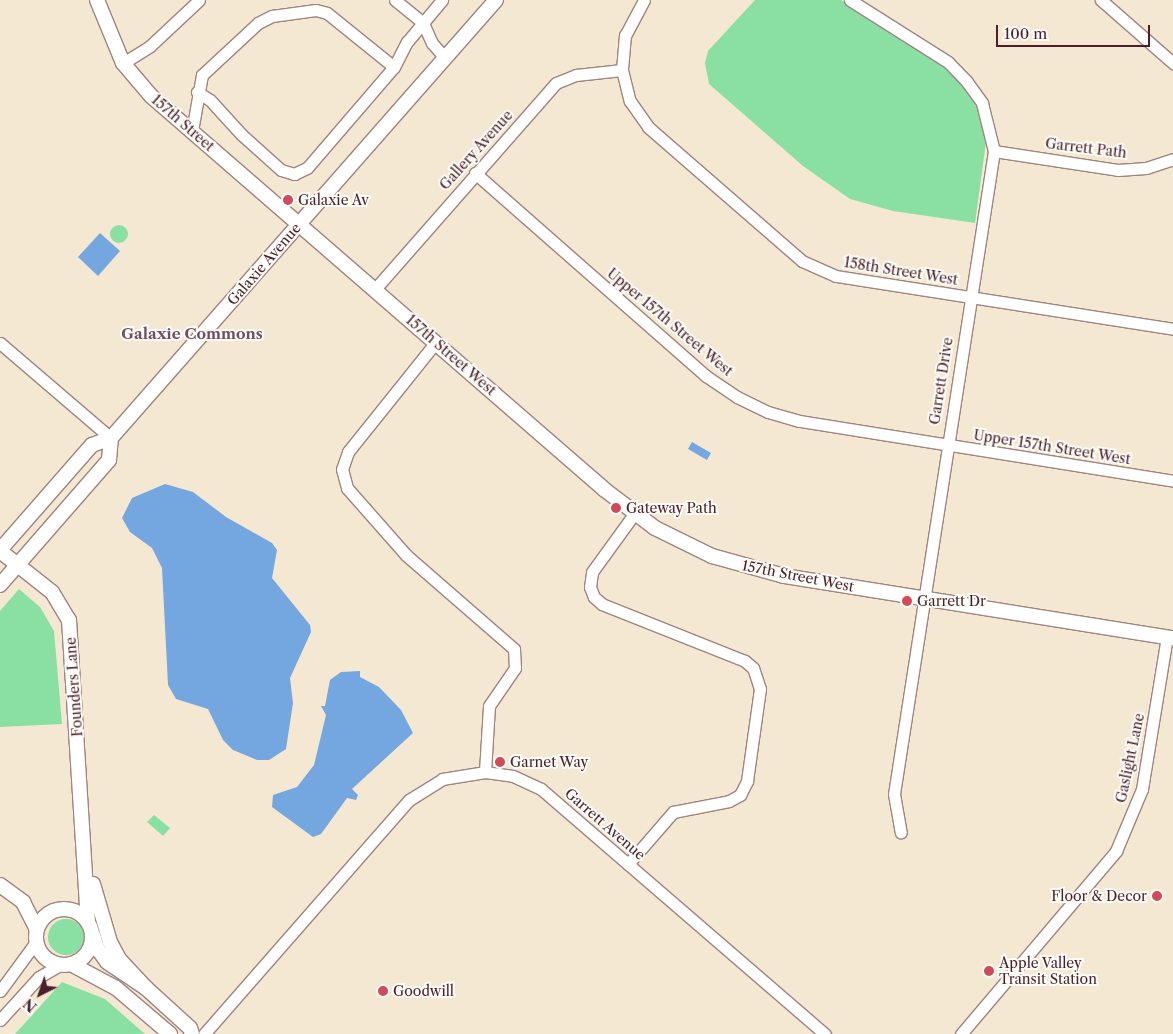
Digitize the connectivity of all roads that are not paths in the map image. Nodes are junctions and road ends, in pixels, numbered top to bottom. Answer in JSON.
{"nodes":[{"id":1,"x":97,"y":0,"type":"edge"},
{"id":2,"x":199,"y":0,"type":"edge"},
{"id":3,"x":395,"y":0,"type":"edge"},
{"id":4,"x":442,"y":0,"type":"edge"},
{"id":5,"x":496,"y":0,"type":"edge"},
{"id":6,"x":644,"y":0,"type":"edge"},
{"id":7,"x":850,"y":0,"type":"edge"},
{"id":8,"x":1101,"y":0,"type":"edge"},
{"id":9,"x":423,"y":23,"type":"junction"},
{"id":10,"x":445,"y":58,"type":"junction"},
{"id":11,"x":123,"y":63,"type":"junction"},
{"id":12,"x":1173,"y":63,"type":"edge"},
{"id":13,"x":394,"y":67,"type":"junction"},
{"id":14,"x":622,"y":70,"type":"junction"},
{"id":15,"x":197,"y":92,"type":"junction"},
{"id":16,"x":192,"y":131,"type":"junction"},
{"id":17,"x":994,"y":151,"type":"junction"},
{"id":18,"x":1173,"y":159,"type":"edge"},
{"id":19,"x":475,"y":173,"type":"junction"},
{"id":20,"x":300,"y":224,"type":"junction"},
{"id":21,"x":375,"y":289,"type":"junction"},
{"id":22,"x":970,"y":297,"type":"junction"},
{"id":23,"x":1173,"y":329,"type":"edge"},
{"id":24,"x":436,"y":342,"type":"junction"},
{"id":25,"x":0,"y":343,"type":"edge"},
{"id":26,"x":111,"y":438,"type":"junction"},
{"id":27,"x":946,"y":445,"type":"junction"},
{"id":28,"x":1173,"y":481,"type":"edge"},
{"id":29,"x":634,"y":514,"type":"junction"},
{"id":30,"x":0,"y":550,"type":"edge"},
{"id":31,"x":17,"y":564,"type":"junction"},
{"id":32,"x":0,"y":585,"type":"edge"},
{"id":33,"x":924,"y":598,"type":"junction"},
{"id":34,"x":1170,"y":638,"type":"edge"},
{"id":35,"x":486,"y":772,"type":"junction"},
{"id":36,"x":901,"y":832,"type":"dead end"},
{"id":37,"x":85,"y":853,"type":"junction"},
{"id":38,"x":628,"y":864,"type":"junction"},
{"id":39,"x":0,"y":885,"type":"edge"},
{"id":40,"x":88,"y":920,"type":"junction"},
{"id":41,"x":93,"y":934,"type":"junction"},
{"id":42,"x":36,"y":936,"type":"junction"},
{"id":43,"x":66,"y":965,"type":"junction"},
{"id":44,"x":146,"y":988,"type":"junction"},
{"id":45,"x":0,"y":991,"type":"edge"},
{"id":46,"x":0,"y":1020,"type":"edge"},
{"id":47,"x":170,"y":1034,"type":"edge"},
{"id":48,"x":192,"y":1034,"type":"edge"},
{"id":49,"x":204,"y":1034,"type":"edge"},
{"id":50,"x":825,"y":1034,"type":"edge"},
{"id":51,"x":961,"y":1034,"type":"edge"}],
"edges":[{"from":1,"to":11,"type":"street","name":"157th Street"},
{"from":2,"to":11,"type":"street"},
{"from":3,"to":9,"type":"street"},
{"from":4,"to":9,"type":"street"},
{"from":5,"to":10,"type":"street","name":"Galaxie Avenue"},
{"from":6,"to":14,"type":"street","name":"158th Street West"},
{"from":7,"to":17,"type":"street","name":"Garrett Drive"},
{"from":8,"to":12,"type":"street"},
{"from":9,"to":10,"type":"street"},
{"from":9,"to":13,"type":"street"},
{"from":10,"to":20,"type":"street","name":"Galaxie Avenue"},
{"from":11,"to":16,"type":"street","name":"157th Street"},
{"from":13,"to":15,"type":"street"},
{"from":13,"to":15,"type":"street"},
{"from":14,"to":19,"type":"street","name":"Gallery Avenue"},
{"from":14,"to":22,"type":"street","name":"158th Street West"},
{"from":15,"to":16,"type":"street"},
{"from":16,"to":20,"type":"street","name":"157th Street"},
{"from":17,"to":18,"type":"street","name":"Garrett Path"},
{"from":17,"to":22,"type":"street","name":"Garrett Drive"},
{"from":19,"to":21,"type":"street","name":"Gallery Avenue"},
{"from":19,"to":27,"type":"street","name":"Upper 157th Street West"},
{"from":20,"to":21,"type":"street","name":"157th Street West"},
{"from":20,"to":26,"type":"street","name":"Galaxie Avenue"},
{"from":21,"to":24,"type":"street","name":"157th Street West"},
{"from":22,"to":23,"type":"street","name":"158th Street West"},
{"from":22,"to":27,"type":"street","name":"Garrett Drive"},
{"from":24,"to":29,"type":"street","name":"157th Street West"},
{"from":24,"to":35,"type":"street"},
{"from":25,"to":26,"type":"street"},
{"from":26,"to":30,"type":"street","name":"Galaxie Avenue"},
{"from":26,"to":31,"type":"street"},
{"from":27,"to":28,"type":"street","name":"Upper 157th Street West"},
{"from":27,"to":33,"type":"street","name":"Garrett Drive"},
{"from":29,"to":33,"type":"street","name":"157th Street West"},
{"from":29,"to":38,"type":"street"},
{"from":30,"to":31,"type":"street","name":"Founders Lane"},
{"from":31,"to":32,"type":"street"},
{"from":31,"to":37,"type":"street","name":"Founders Lane"},
{"from":33,"to":34,"type":"street","name":"157th Street West"},
{"from":33,"to":36,"type":"street","name":"Garrett Drive"},
{"from":34,"to":51,"type":"street","name":"Gaslight Lane"},
{"from":35,"to":38,"type":"street","name":"Garrett Avenue"},
{"from":35,"to":49,"type":"street","name":"Garrett Avenue"},
{"from":37,"to":40,"type":"street","name":"Founders Lane"},
{"from":37,"to":44,"type":"street","name":"Founders Lane"},
{"from":38,"to":50,"type":"street","name":"Garrett Avenue"},
{"from":39,"to":42,"type":"street"},
{"from":40,"to":41,"type":"street"},
{"from":40,"to":42,"type":"street"},
{"from":41,"to":43,"type":"street"},
{"from":41,"to":44,"type":"street"},
{"from":42,"to":43,"type":"street"},
{"from":42,"to":45,"type":"street"},
{"from":43,"to":46,"type":"street"},
{"from":43,"to":47,"type":"street"},
{"from":44,"to":48,"type":"street"}]}
